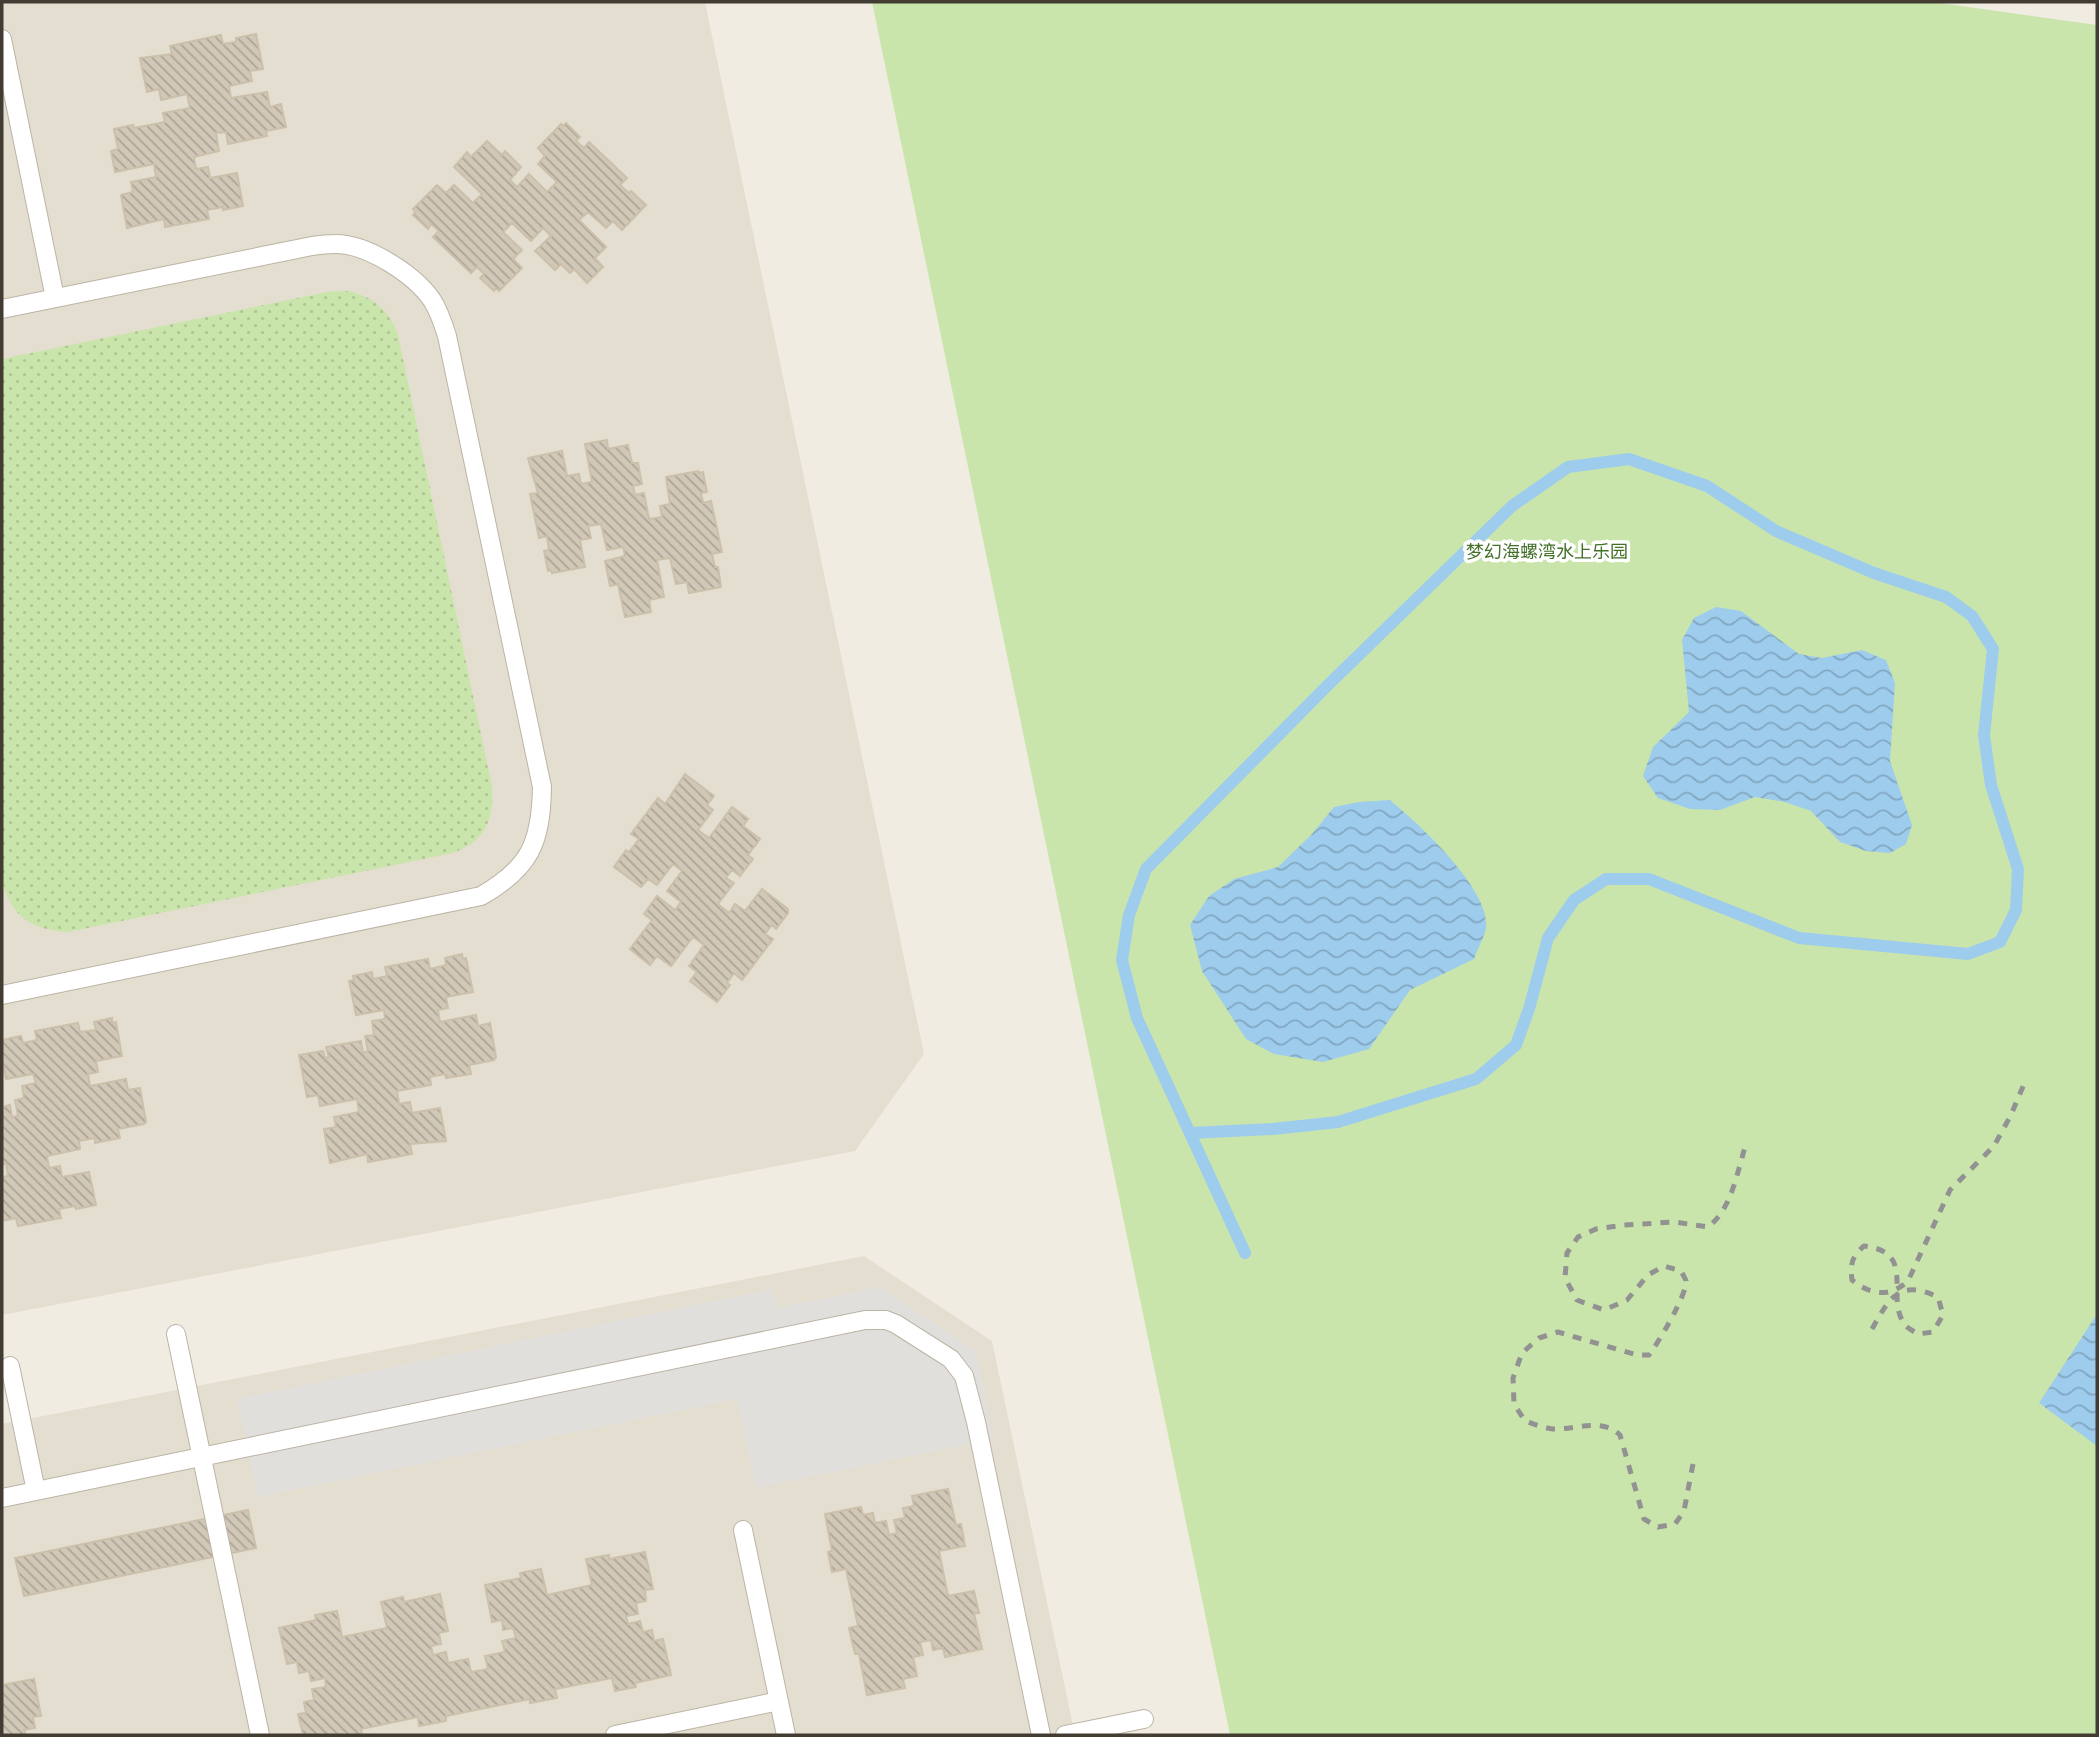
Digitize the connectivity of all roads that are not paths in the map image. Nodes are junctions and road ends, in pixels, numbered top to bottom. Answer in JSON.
{"nodes":[{"id":1,"x":2,"y":39,"type":"edge"},
{"id":2,"x":55,"y":299,"type":"junction"},
{"id":3,"x":2,"y":310,"type":"edge"},
{"id":4,"x":2,"y":995,"type":"edge"},
{"id":5,"x":176,"y":1334,"type":"dead end"},
{"id":6,"x":10,"y":1366,"type":"dead end"},
{"id":7,"x":36,"y":1491,"type":"junction"},
{"id":8,"x":2,"y":1498,"type":"edge"},
{"id":9,"x":743,"y":1530,"type":"dead end"},
{"id":10,"x":779,"y":1701,"type":"junction"},
{"id":11,"x":1144,"y":1719,"type":"dead end"},
{"id":12,"x":260,"y":1735,"type":"edge"},
{"id":13,"x":615,"y":1735,"type":"edge"},
{"id":14,"x":786,"y":1735,"type":"edge"},
{"id":15,"x":1041,"y":1735,"type":"edge"},
{"id":16,"x":1065,"y":1735,"type":"edge"}],
"edges":[{"from":1,"to":2,"type":"lane"},
{"from":2,"to":3,"type":"lane"},
{"from":2,"to":4,"type":"lane"},
{"from":5,"to":12,"type":"lane"},
{"from":6,"to":7,"type":"lane"},
{"from":7,"to":8,"type":"lane"},
{"from":7,"to":15,"type":"lane"},
{"from":9,"to":10,"type":"lane"},
{"from":10,"to":13,"type":"lane"},
{"from":10,"to":14,"type":"lane"},
{"from":11,"to":16,"type":"lane"}]}
